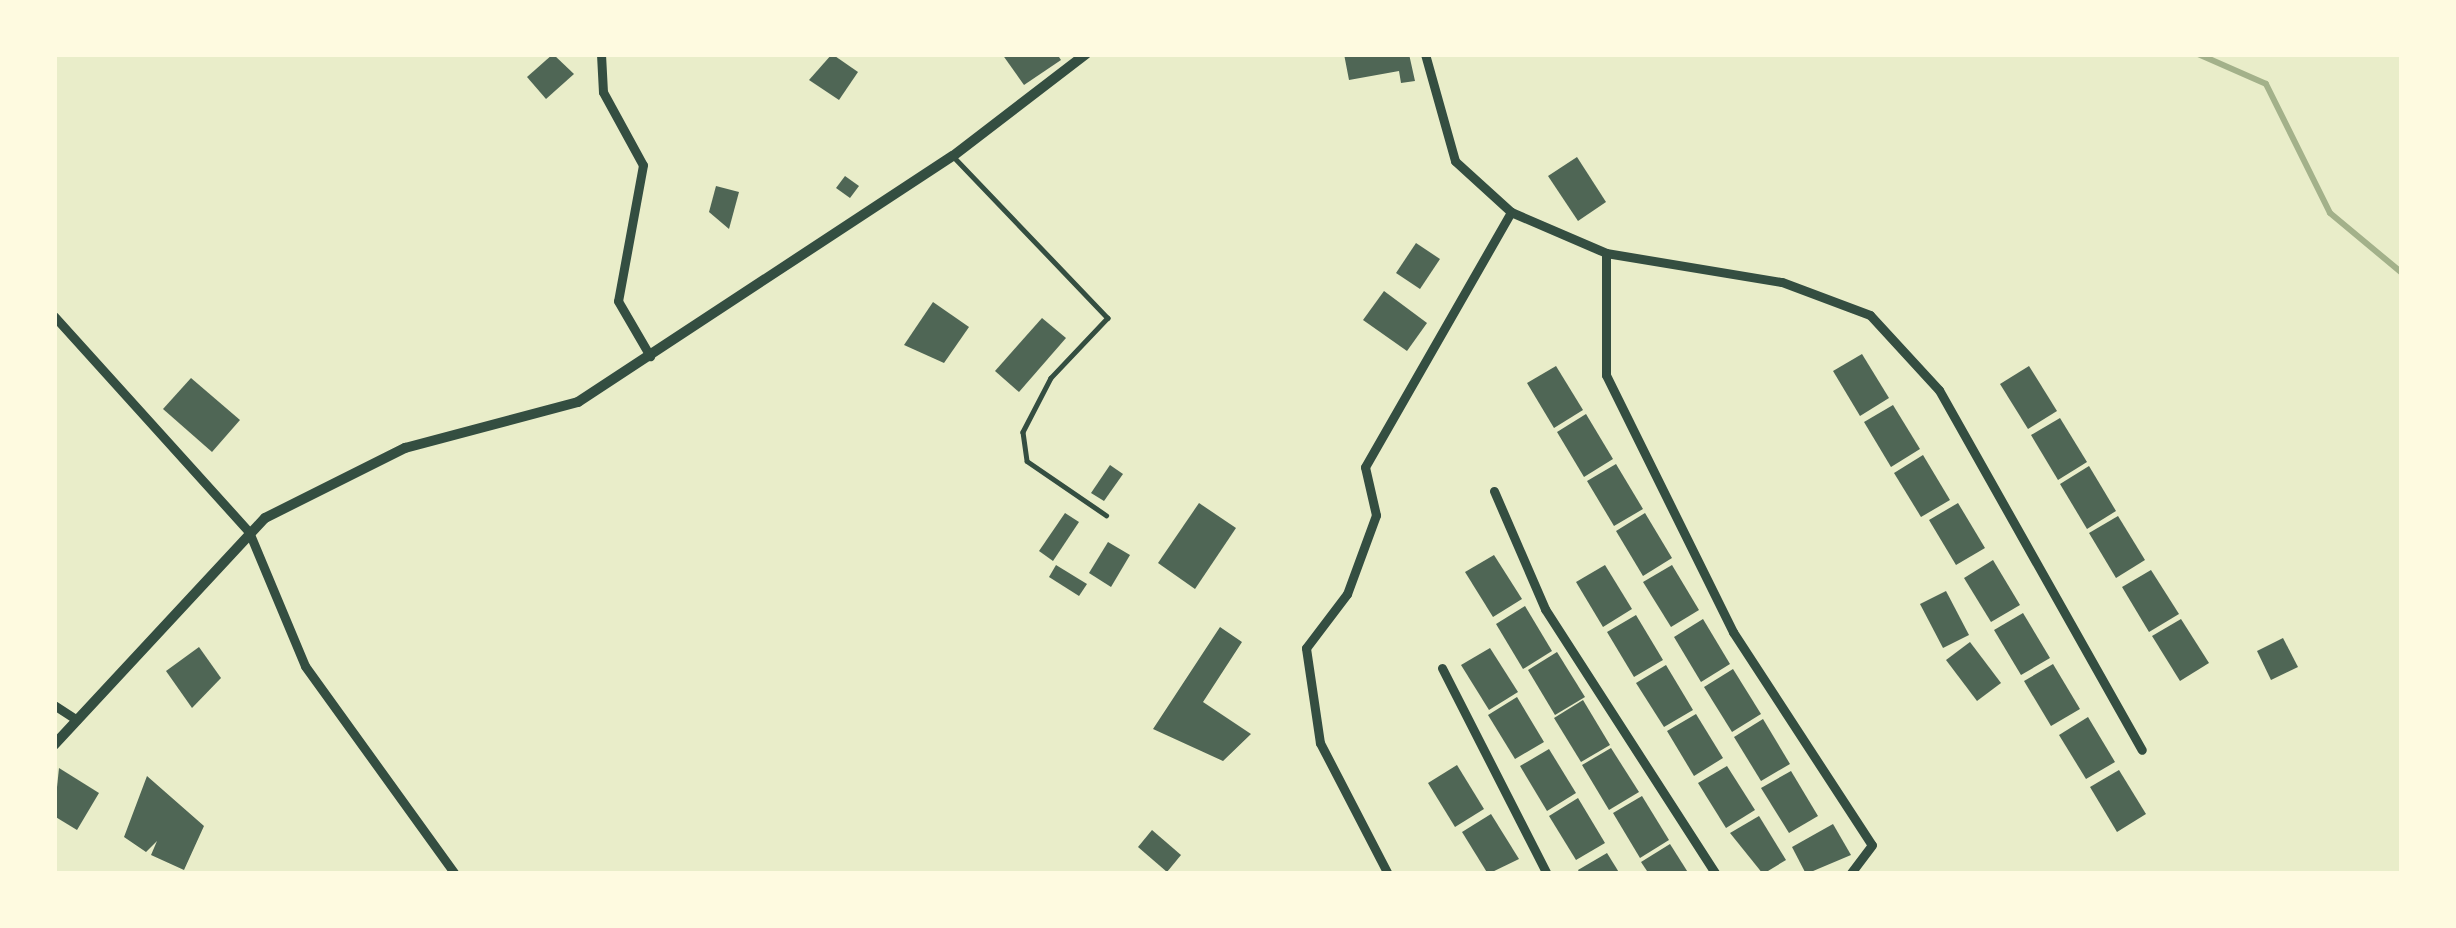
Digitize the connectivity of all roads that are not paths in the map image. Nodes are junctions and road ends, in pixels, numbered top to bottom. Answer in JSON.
{"nodes":[{"id":1,"x":601,"y":54,"type":"edge"},
{"id":2,"x":1086,"y":54,"type":"edge"},
{"id":3,"x":1425,"y":54,"type":"edge"},
{"id":4,"x":953,"y":156,"type":"junction"},
{"id":5,"x":1511,"y":212,"type":"junction"},
{"id":6,"x":1606,"y":253,"type":"junction"},
{"id":7,"x":54,"y":316,"type":"edge"},
{"id":8,"x":650,"y":356,"type":"junction"},
{"id":9,"x":1494,"y":491,"type":"dead end"},
{"id":10,"x":1106,"y":515,"type":"dead end"},
{"id":11,"x":249,"y":532,"type":"junction"},
{"id":12,"x":1442,"y":668,"type":"dead end"},
{"id":13,"x":54,"y":705,"type":"edge"},
{"id":14,"x":77,"y":720,"type":"junction"},
{"id":15,"x":54,"y":745,"type":"edge"},
{"id":16,"x":2142,"y":750,"type":"dead end"},
{"id":17,"x":455,"y":874,"type":"edge"},
{"id":18,"x":1388,"y":874,"type":"edge"},
{"id":19,"x":1547,"y":874,"type":"edge"},
{"id":20,"x":1716,"y":874,"type":"edge"},
{"id":21,"x":1850,"y":874,"type":"edge"}],
"edges":[{"from":1,"to":8,"type":"street"},
{"from":2,"to":4,"type":"street"},
{"from":3,"to":5,"type":"street"},
{"from":4,"to":8,"type":"street"},
{"from":4,"to":10,"type":"lane"},
{"from":5,"to":6,"type":"street"},
{"from":5,"to":18,"type":"street"},
{"from":6,"to":16,"type":"street"},
{"from":6,"to":21,"type":"street"},
{"from":7,"to":11,"type":"street"},
{"from":8,"to":11,"type":"street"},
{"from":9,"to":20,"type":"street"},
{"from":11,"to":14,"type":"street"},
{"from":11,"to":17,"type":"street"},
{"from":12,"to":19,"type":"street"},
{"from":13,"to":14,"type":"street"},
{"from":14,"to":15,"type":"street"}]}
